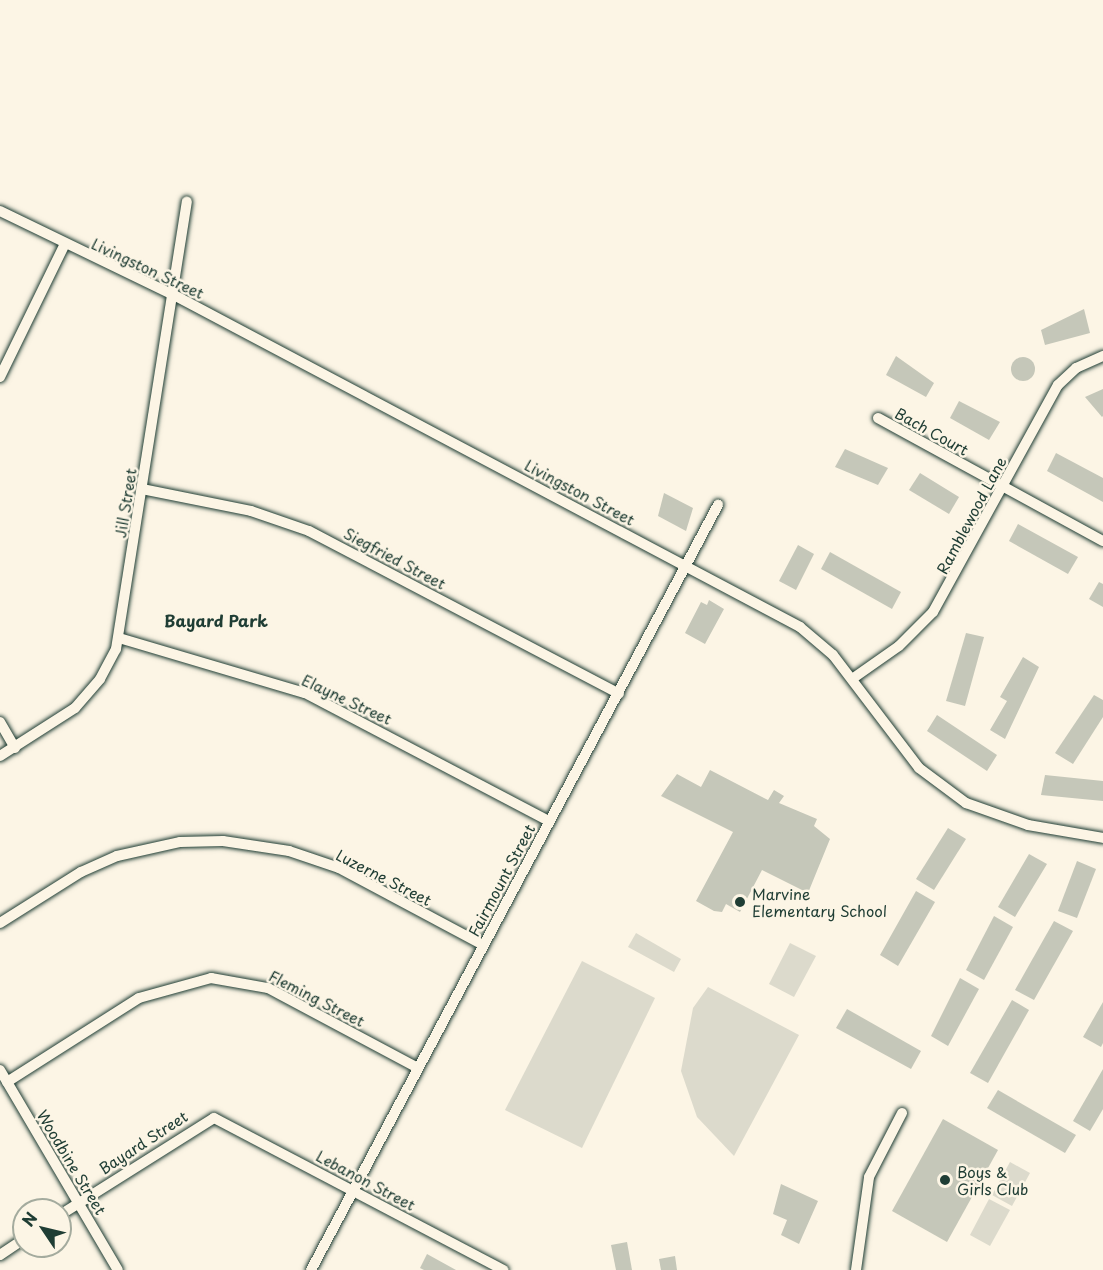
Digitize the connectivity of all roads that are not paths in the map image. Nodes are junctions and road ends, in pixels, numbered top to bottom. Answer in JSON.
{"nodes":[{"id":1,"x":187,"y":202,"type":"dead end"},
{"id":2,"x":0,"y":211,"type":"edge"},
{"id":3,"x":64,"y":246,"type":"junction"},
{"id":4,"x":172,"y":294,"type":"junction"},
{"id":5,"x":1103,"y":356,"type":"edge"},
{"id":6,"x":0,"y":377,"type":"edge"},
{"id":7,"x":878,"y":418,"type":"dead end"},
{"id":8,"x":1003,"y":487,"type":"junction"},
{"id":9,"x":142,"y":489,"type":"junction"},
{"id":10,"x":718,"y":505,"type":"dead end"},
{"id":11,"x":1103,"y":541,"type":"edge"},
{"id":12,"x":687,"y":565,"type":"junction"},
{"id":13,"x":119,"y":638,"type":"junction"},
{"id":14,"x":852,"y":679,"type":"junction"},
{"id":15,"x":619,"y":694,"type":"junction"},
{"id":16,"x":0,"y":722,"type":"edge"},
{"id":17,"x":15,"y":748,"type":"junction"},
{"id":18,"x":0,"y":756,"type":"edge"},
{"id":19,"x":549,"y":821,"type":"junction"},
{"id":20,"x":1103,"y":838,"type":"edge"},
{"id":21,"x":0,"y":923,"type":"edge"},
{"id":22,"x":483,"y":945,"type":"junction"},
{"id":23,"x":418,"y":1068,"type":"junction"},
{"id":24,"x":0,"y":1070,"type":"edge"},
{"id":25,"x":7,"y":1082,"type":"junction"},
{"id":26,"x":902,"y":1113,"type":"dead end"},
{"id":27,"x":214,"y":1118,"type":"joint"},
{"id":28,"x":353,"y":1190,"type":"junction"},
{"id":29,"x":78,"y":1203,"type":"junction"},
{"id":30,"x":72,"y":1207,"type":"edge"},
{"id":31,"x":118,"y":1270,"type":"edge"},
{"id":32,"x":311,"y":1270,"type":"edge"},
{"id":33,"x":503,"y":1270,"type":"edge"},
{"id":34,"x":856,"y":1270,"type":"edge"}],
"edges":[{"from":1,"to":4,"type":"street","name":"Jill Street"},
{"from":2,"to":3,"type":"street","name":"Livingston Street"},
{"from":3,"to":4,"type":"street","name":"Livingston Street"},
{"from":3,"to":6,"type":"street"},
{"from":4,"to":9,"type":"street","name":"Jill Street"},
{"from":4,"to":12,"type":"street","name":"Livingston Street"},
{"from":5,"to":8,"type":"street","name":"Ramblewood Lane"},
{"from":7,"to":8,"type":"street","name":"Bach Court"},
{"from":8,"to":11,"type":"street","name":"Bach Court"},
{"from":8,"to":14,"type":"street","name":"Ramblewood Lane"},
{"from":9,"to":13,"type":"street","name":"Jill Street"},
{"from":9,"to":15,"type":"street","name":"Siegfried Street"},
{"from":10,"to":12,"type":"street","name":"Fairmount Street"},
{"from":12,"to":14,"type":"street","name":"Livingston Street"},
{"from":12,"to":15,"type":"street","name":"Fairmount Street"},
{"from":13,"to":17,"type":"street","name":"Jill Street"},
{"from":13,"to":19,"type":"street","name":"Elayne Street"},
{"from":14,"to":20,"type":"street","name":"Livingston Street"},
{"from":15,"to":19,"type":"street","name":"Fairmount Street"},
{"from":16,"to":17,"type":"street"},
{"from":17,"to":18,"type":"street","name":"Jill Street"},
{"from":19,"to":22,"type":"street","name":"Fairmount Street"},
{"from":21,"to":22,"type":"street","name":"Luzerne Street"},
{"from":22,"to":23,"type":"street","name":"Fairmount Street"},
{"from":23,"to":25,"type":"street","name":"Fleming Street"},
{"from":23,"to":28,"type":"street","name":"Fairmount Street"},
{"from":24,"to":25,"type":"street","name":"Woodbine Street"},
{"from":25,"to":29,"type":"street","name":"Woodbine Street"},
{"from":26,"to":34,"type":"street"},
{"from":27,"to":28,"type":"street","name":"Lebanon Street"},
{"from":27,"to":29,"type":"street","name":"Bayard Street"},
{"from":28,"to":32,"type":"street","name":"Fairmount Street"},
{"from":28,"to":33,"type":"street","name":"Lebanon Street"},
{"from":29,"to":30,"type":"street","name":"Bayard Street"},
{"from":29,"to":31,"type":"street","name":"Woodbine Street"}]}
